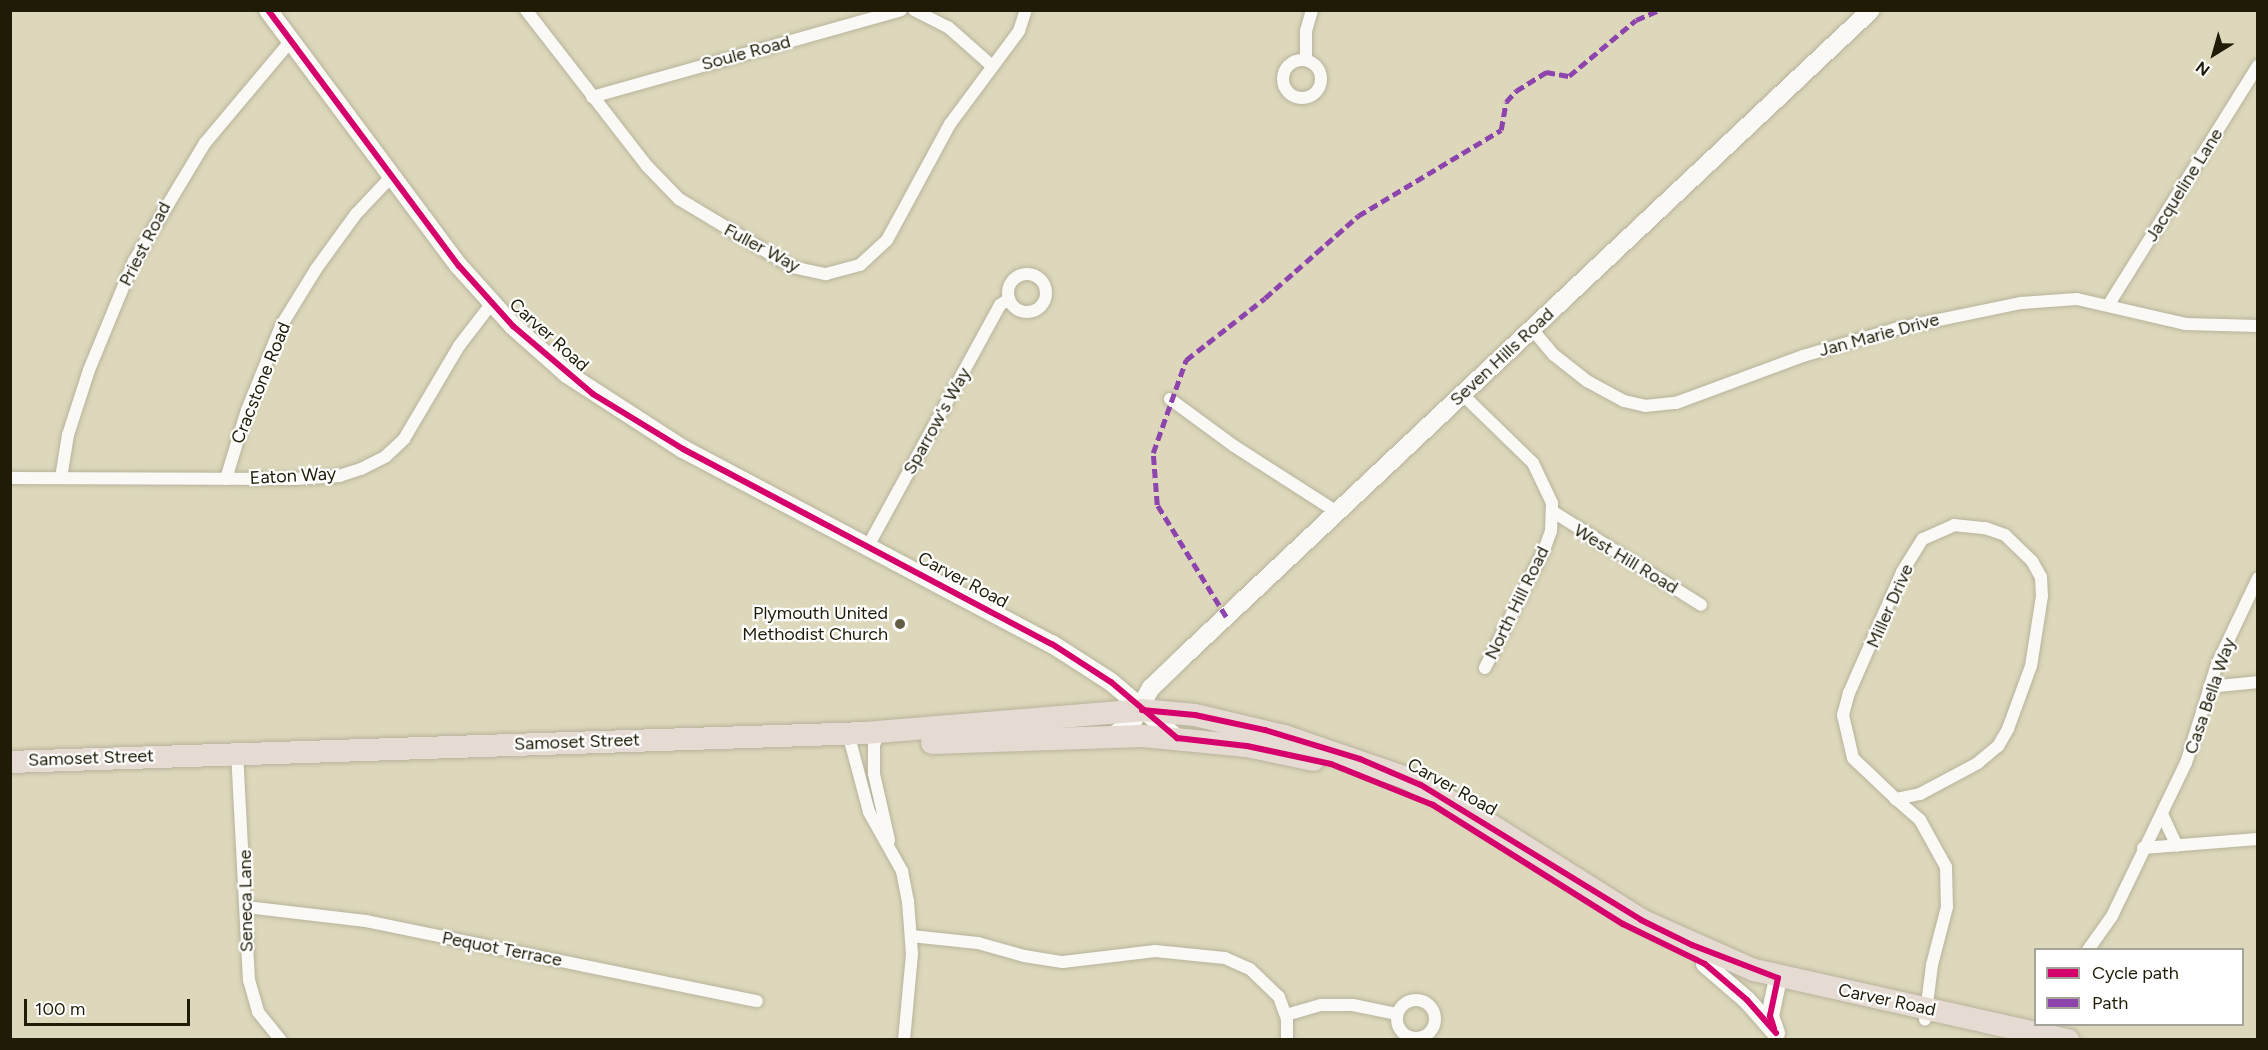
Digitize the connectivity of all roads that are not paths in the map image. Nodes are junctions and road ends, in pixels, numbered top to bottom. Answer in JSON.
{"nodes":[{"id":1,"x":268,"y":10,"type":"edge"},
{"id":2,"x":526,"y":10,"type":"edge"},
{"id":3,"x":901,"y":10,"type":"edge"},
{"id":4,"x":914,"y":10,"type":"edge"},
{"id":5,"x":1026,"y":10,"type":"edge"},
{"id":6,"x":1312,"y":10,"type":"edge"},
{"id":7,"x":1871,"y":10,"type":"edge"},
{"id":8,"x":289,"y":43,"type":"junction"},
{"id":9,"x":1306,"y":60,"type":"dead end"},
{"id":10,"x":991,"y":65,"type":"junction"},
{"id":11,"x":2258,"y":66,"type":"edge"},
{"id":12,"x":592,"y":97,"type":"junction"},
{"id":13,"x":391,"y":177,"type":"junction"},
{"id":14,"x":1009,"y":299,"type":"dead end"},
{"id":15,"x":492,"y":303,"type":"junction"},
{"id":16,"x":2109,"y":304,"type":"junction"},
{"id":17,"x":2258,"y":326,"type":"edge"},
{"id":18,"x":1532,"y":329,"type":"junction"},
{"id":19,"x":1462,"y":394,"type":"junction"},
{"id":20,"x":1170,"y":399,"type":"dead end"},
{"id":21,"x":10,"y":478,"type":"edge"},
{"id":22,"x":61,"y":478,"type":"junction"},
{"id":23,"x":226,"y":479,"type":"junction"},
{"id":24,"x":1552,"y":511,"type":"junction"},
{"id":25,"x":1337,"y":512,"type":"junction"},
{"id":26,"x":868,"y":546,"type":"junction"},
{"id":27,"x":2258,"y":578,"type":"edge"},
{"id":28,"x":1701,"y":605,"type":"dead end"},
{"id":29,"x":1485,"y":668,"type":"dead end"},
{"id":30,"x":2258,"y":682,"type":"edge"},
{"id":31,"x":2209,"y":687,"type":"junction"},
{"id":32,"x":1142,"y":710,"type":"junction"},
{"id":33,"x":1112,"y":736,"type":"junction"},
{"id":34,"x":1177,"y":738,"type":"junction"},
{"id":35,"x":876,"y":739,"type":"junction"},
{"id":36,"x":850,"y":740,"type":"junction"},
{"id":37,"x":237,"y":759,"type":"junction"},
{"id":38,"x":10,"y":762,"type":"edge"},
{"id":39,"x":10,"y":775,"type":"edge"},
{"id":40,"x":1896,"y":799,"type":"junction"},
{"id":41,"x":2162,"y":814,"type":"junction"},
{"id":42,"x":2258,"y":839,"type":"edge"},
{"id":43,"x":2177,"y":846,"type":"junction"},
{"id":44,"x":2143,"y":848,"type":"junction"},
{"id":45,"x":893,"y":856,"type":"junction"},
{"id":46,"x":246,"y":907,"type":"junction"},
{"id":47,"x":911,"y":936,"type":"junction"},
{"id":48,"x":2089,"y":948,"type":"edge"},
{"id":49,"x":1705,"y":964,"type":"junction"},
{"id":50,"x":1777,"y":983,"type":"junction"},
{"id":51,"x":758,"y":1001,"type":"dead end"},
{"id":52,"x":1397,"y":1014,"type":"dead end"},
{"id":53,"x":1286,"y":1015,"type":"junction"},
{"id":54,"x":1927,"y":1015,"type":"junction"},
{"id":55,"x":2056,"y":1032,"type":"edge"},
{"id":56,"x":1778,"y":1036,"type":"edge"},
{"id":57,"x":281,"y":1040,"type":"edge"},
{"id":58,"x":904,"y":1040,"type":"edge"},
{"id":59,"x":1287,"y":1040,"type":"edge"},
{"id":60,"x":2011,"y":1040,"type":"edge"}],
"edges":[{"from":1,"to":8,"type":"street","name":"Carver Road"},
{"from":2,"to":12,"type":"street","name":"Fuller Way"},
{"from":3,"to":12,"type":"street","name":"Soule Road"},
{"from":4,"to":10,"type":"street"},
{"from":5,"to":10,"type":"street","name":"Fuller Way"},
{"from":6,"to":9,"type":"street"},
{"from":7,"to":18,"type":"street","name":"Seven Hills Road"},
{"from":8,"to":13,"type":"street","name":"Carver Road"},
{"from":8,"to":22,"type":"street","name":"Priest Road"},
{"from":10,"to":12,"type":"street","name":"Fuller Way"},
{"from":11,"to":16,"type":"street","name":"Jacqueline Lane"},
{"from":13,"to":15,"type":"street","name":"Carver Road"},
{"from":13,"to":23,"type":"street","name":"Cracstone Road"},
{"from":14,"to":26,"type":"street","name":"Sparrow's Way"},
{"from":15,"to":23,"type":"street","name":"Eaton Way"},
{"from":15,"to":26,"type":"street","name":"Carver Road"},
{"from":16,"to":17,"type":"street","name":"Jan Marie Drive"},
{"from":16,"to":18,"type":"street","name":"Jan Marie Drive"},
{"from":18,"to":19,"type":"street","name":"Seven Hills Road"},
{"from":19,"to":24,"type":"street","name":"North Hill Road"},
{"from":19,"to":25,"type":"street","name":"Seven Hills Road"},
{"from":20,"to":25,"type":"street"},
{"from":21,"to":22,"type":"street","name":"Eaton Way"},
{"from":22,"to":23,"type":"street","name":"Eaton Way"},
{"from":24,"to":28,"type":"street","name":"West Hill Road"},
{"from":24,"to":29,"type":"street","name":"North Hill Road"},
{"from":25,"to":32,"type":"street","name":"Seven Hills Road"},
{"from":26,"to":32,"type":"street","name":"Carver Road"},
{"from":27,"to":31,"type":"street","name":"Casa Bella Way"},
{"from":30,"to":31,"type":"street"},
{"from":31,"to":41,"type":"street","name":"Casa Bella Way"},
{"from":32,"to":33,"type":"street","name":"Seven Hills Road"},
{"from":32,"to":34,"type":"street"},
{"from":32,"to":35,"type":"highway","name":"Samoset Street"},
{"from":32,"to":50,"type":"highway","name":"Carver Road"},
{"from":33,"to":34,"type":"highway","name":"Carver Road"},
{"from":33,"to":35,"type":"highway","name":"Samoset Street"},
{"from":34,"to":49,"type":"highway","name":"Carver Road"},
{"from":35,"to":36,"type":"highway","name":"Samoset Street"},
{"from":35,"to":45,"type":"street"},
{"from":36,"to":37,"type":"highway","name":"Samoset Street"},
{"from":36,"to":45,"type":"street"},
{"from":37,"to":38,"type":"highway","name":"Samoset Street"},
{"from":37,"to":39,"type":"highway","name":"Samoset Street"},
{"from":37,"to":46,"type":"street","name":"Seneca Lane"},
{"from":40,"to":40,"type":"street","name":"Miller Drive"},
{"from":40,"to":54,"type":"street","name":"Miller Drive"},
{"from":41,"to":43,"type":"street"},
{"from":41,"to":44,"type":"street","name":"Casa Bella Way"},
{"from":42,"to":43,"type":"street"},
{"from":43,"to":44,"type":"street"},
{"from":44,"to":48,"type":"street","name":"Casa Bella Way"},
{"from":45,"to":47,"type":"street"},
{"from":46,"to":51,"type":"street","name":"Pequot Terrace"},
{"from":46,"to":57,"type":"street","name":"Seneca Lane"},
{"from":47,"to":53,"type":"street"},
{"from":47,"to":58,"type":"street"},
{"from":49,"to":50,"type":"highway","name":"Carver Road"},
{"from":49,"to":56,"type":"street"},
{"from":50,"to":54,"type":"highway","name":"Carver Road"},
{"from":50,"to":56,"type":"street"},
{"from":52,"to":53,"type":"street"},
{"from":53,"to":59,"type":"street"},
{"from":54,"to":55,"type":"highway","name":"Carver Road"},
{"from":54,"to":60,"type":"highway","name":"Carver Road"}]}
